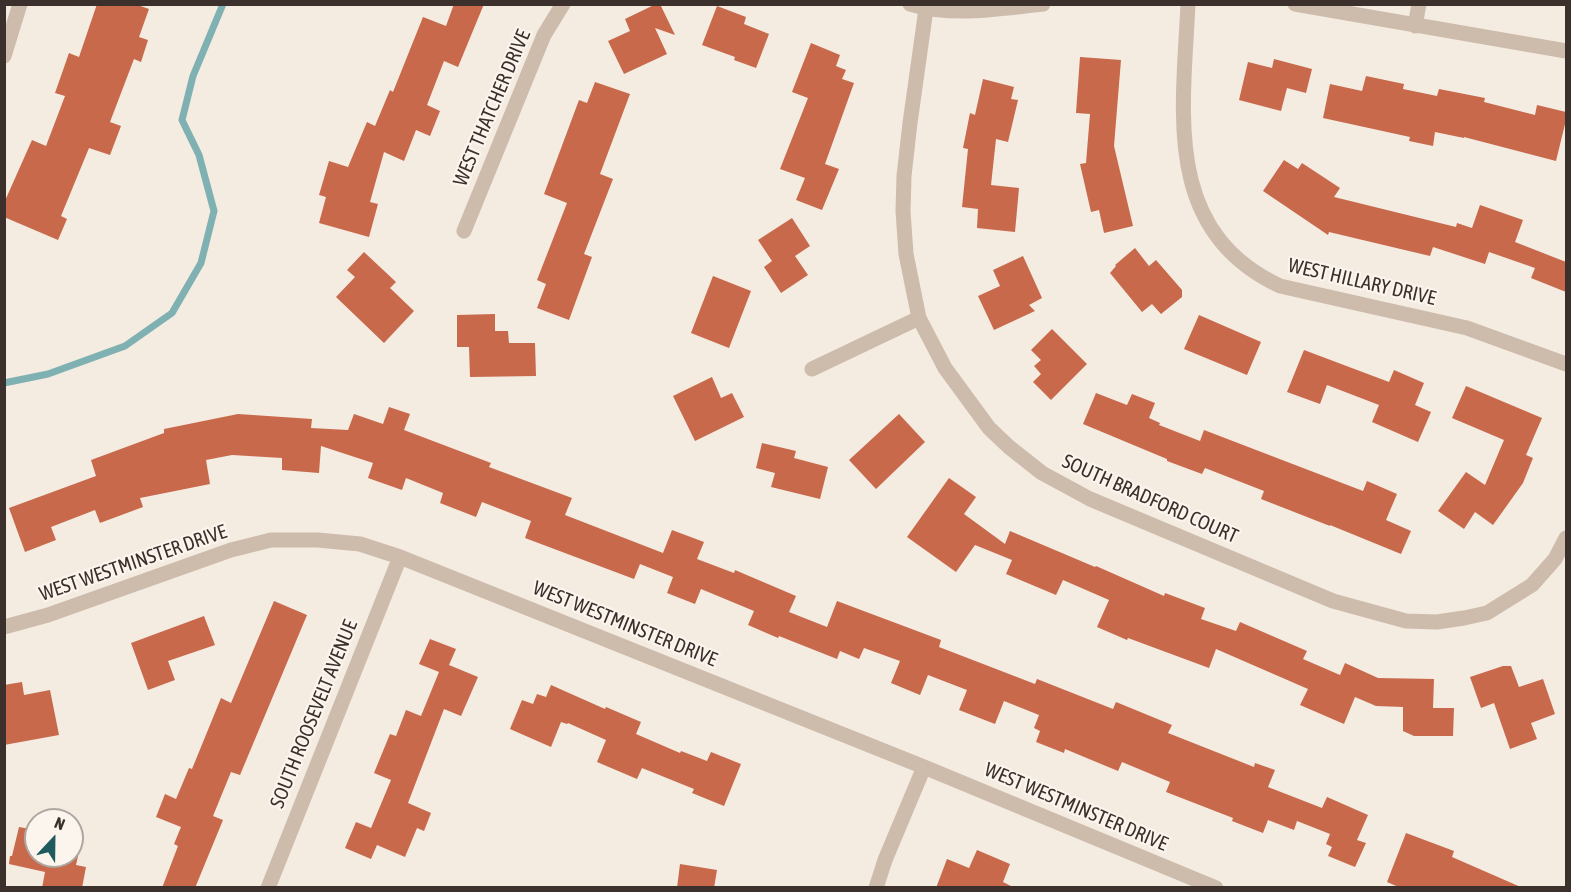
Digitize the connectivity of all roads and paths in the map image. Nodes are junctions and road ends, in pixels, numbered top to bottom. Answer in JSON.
{"nodes":[{"id":1,"x":20,"y":4,"type":"edge"},
{"id":2,"x":563,"y":4,"type":"edge"},
{"id":3,"x":910,"y":4,"type":"edge"},
{"id":4,"x":1043,"y":4,"type":"edge"},
{"id":5,"x":1188,"y":4,"type":"edge"},
{"id":6,"x":1295,"y":4,"type":"edge"},
{"id":7,"x":1419,"y":4,"type":"edge"},
{"id":8,"x":926,"y":9,"type":"junction"},
{"id":9,"x":1415,"y":26,"type":"junction"},
{"id":10,"x":1566,"y":51,"type":"edge"},
{"id":11,"x":4,"y":56,"type":"edge"},
{"id":12,"x":464,"y":231,"type":"dead end"},
{"id":13,"x":919,"y":318,"type":"junction"},
{"id":14,"x":1566,"y":364,"type":"edge"},
{"id":15,"x":812,"y":369,"type":"dead end"},
{"id":16,"x":1566,"y":538,"type":"edge"},
{"id":17,"x":400,"y":557,"type":"junction"},
{"id":18,"x":4,"y":627,"type":"edge"},
{"id":19,"x":924,"y":767,"type":"junction"},
{"id":20,"x":1192,"y":883,"type":"edge"},
{"id":21,"x":268,"y":888,"type":"edge"},
{"id":22,"x":876,"y":888,"type":"edge"},
{"id":23,"x":1216,"y":888,"type":"edge"}],
"edges":[{"from":1,"to":11,"type":"street"},
{"from":2,"to":12,"type":"street","name":"WEST THATCHER DRIVE"},
{"from":3,"to":8,"type":"street"},
{"from":4,"to":8,"type":"street"},
{"from":5,"to":14,"type":"street","name":"WEST HILLARY DRIVE"},
{"from":6,"to":9,"type":"street"},
{"from":7,"to":9,"type":"street"},
{"from":8,"to":13,"type":"street","name":"SOUTH BRADFORD COURT"},
{"from":9,"to":10,"type":"street"},
{"from":13,"to":15,"type":"street"},
{"from":13,"to":16,"type":"street","name":"SOUTH BRADFORD COURT"},
{"from":17,"to":18,"type":"street","name":"WEST WESTMINSTER DRIVE"},
{"from":17,"to":19,"type":"street","name":"WEST WESTMINSTER DRIVE"},
{"from":17,"to":21,"type":"street","name":"SOUTH ROOSEVELT AVENUE"},
{"from":19,"to":20,"type":"street","name":"WEST WESTMINSTER DRIVE"},
{"from":19,"to":22,"type":"street"},
{"from":20,"to":23,"type":"street","name":"WEST WESTMINSTER DRIVE"}]}
